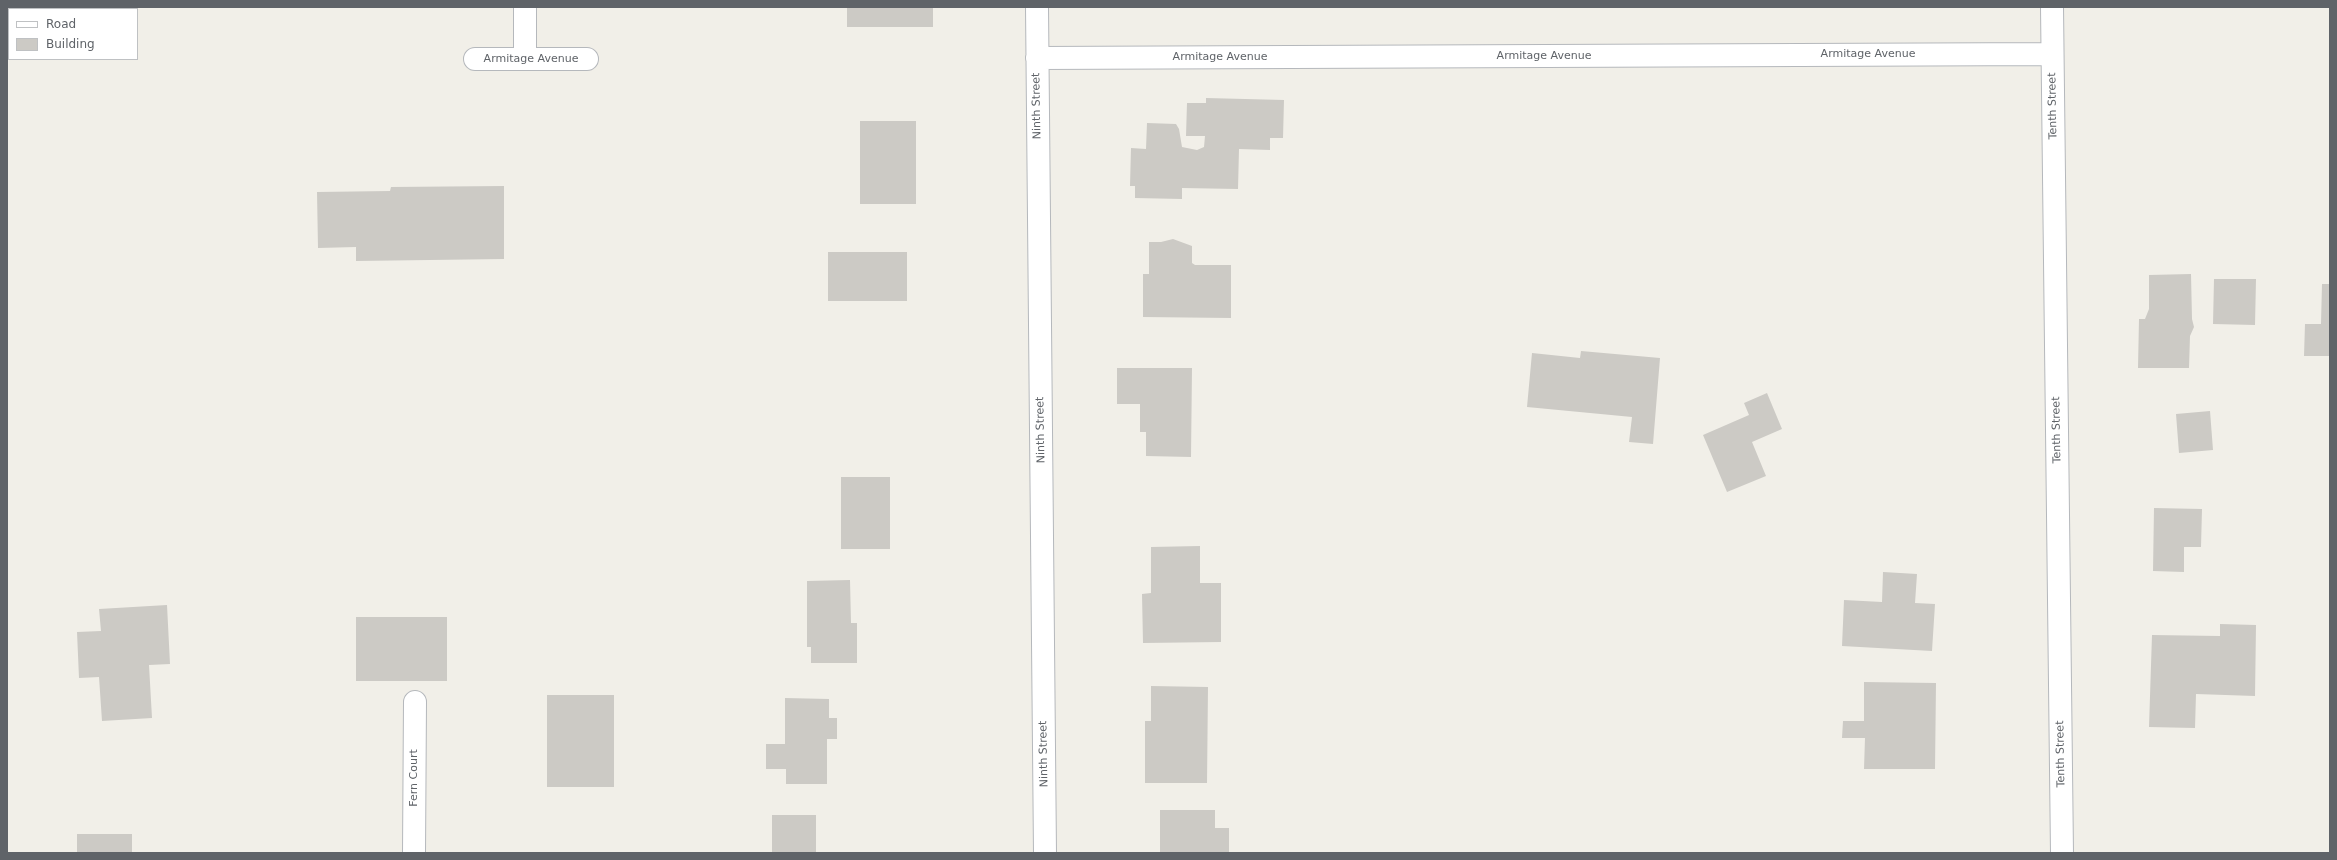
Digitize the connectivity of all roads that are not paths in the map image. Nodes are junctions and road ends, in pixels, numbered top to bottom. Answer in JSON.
{"nodes":[{"id":1,"x":525,"y":7,"type":"edge"},
{"id":2,"x":1037,"y":7,"type":"edge"},
{"id":3,"x":2052,"y":7,"type":"edge"},
{"id":4,"x":2052,"y":54,"type":"junction"},
{"id":5,"x":1037,"y":58,"type":"junction"},
{"id":6,"x":475,"y":59,"type":"dead end"},
{"id":7,"x":526,"y":59,"type":"junction"},
{"id":8,"x":587,"y":59,"type":"dead end"},
{"id":9,"x":414,"y":702,"type":"dead end"},
{"id":10,"x":414,"y":853,"type":"edge"},
{"id":11,"x":1045,"y":853,"type":"edge"},
{"id":12,"x":2062,"y":853,"type":"edge"}],
"edges":[{"from":1,"to":7,"type":"street"},
{"from":2,"to":5,"type":"street","name":"Ninth Street"},
{"from":3,"to":4,"type":"street","name":"Tenth Street"},
{"from":4,"to":5,"type":"street","name":"Armitage Avenue"},
{"from":4,"to":12,"type":"street","name":"Tenth Street"},
{"from":5,"to":11,"type":"street","name":"Ninth Street"},
{"from":6,"to":7,"type":"street","name":"Armitage Avenue"},
{"from":7,"to":8,"type":"street","name":"Armitage Avenue"},
{"from":9,"to":10,"type":"street","name":"Fern Court"}]}
